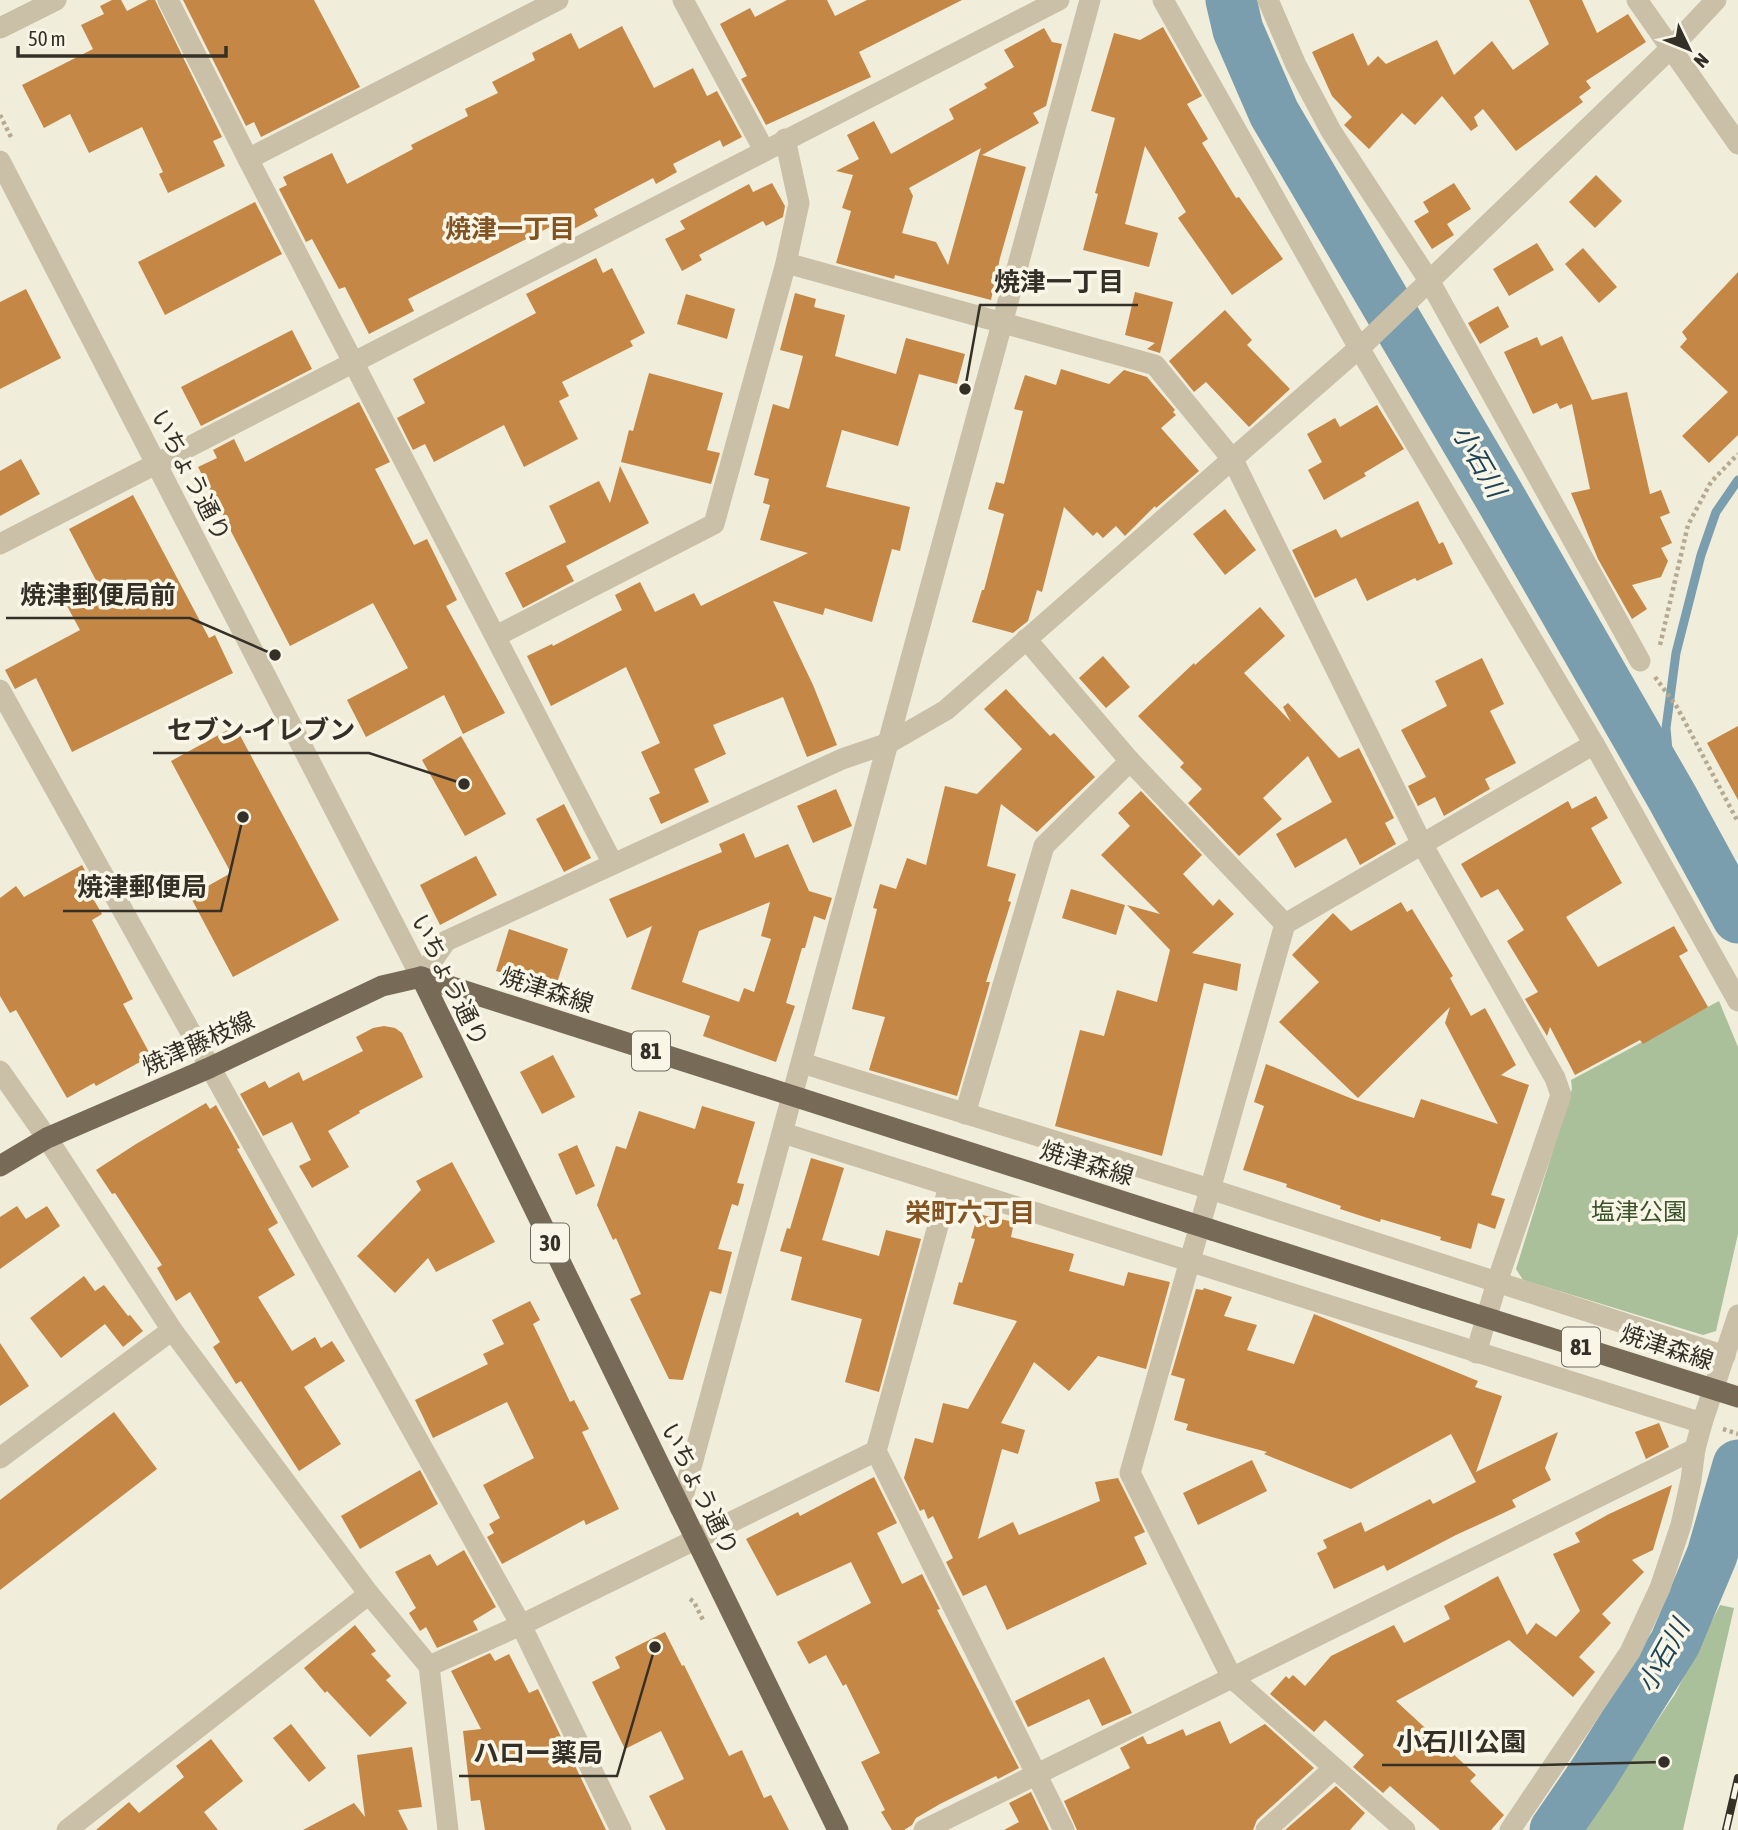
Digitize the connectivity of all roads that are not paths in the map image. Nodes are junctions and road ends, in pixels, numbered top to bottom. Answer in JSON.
{"nodes":[{"id":1,"x":56,"y":0,"type":"edge"},
{"id":2,"x":168,"y":0,"type":"edge"},
{"id":3,"x":558,"y":0,"type":"edge"},
{"id":4,"x":683,"y":0,"type":"edge"},
{"id":5,"x":1059,"y":0,"type":"edge"},
{"id":6,"x":1090,"y":0,"type":"edge"},
{"id":7,"x":1163,"y":0,"type":"edge"},
{"id":8,"x":1268,"y":0,"type":"edge"},
{"id":9,"x":1637,"y":0,"type":"edge"},
{"id":10,"x":1716,"y":0,"type":"edge"},
{"id":11,"x":0,"y":28,"type":"edge"},
{"id":12,"x":1671,"y":48,"type":"junction"},
{"id":13,"x":785,"y":139,"type":"junction"},
{"id":14,"x":1738,"y":144,"type":"edge"},
{"id":15,"x":764,"y":150,"type":"junction"},
{"id":16,"x":248,"y":159,"type":"junction"},
{"id":17,"x":0,"y":161,"type":"edge"},
{"id":18,"x":786,"y":263,"type":"junction"},
{"id":19,"x":1425,"y":286,"type":"junction"},
{"id":20,"x":1003,"y":323,"type":"junction"},
{"id":21,"x":1363,"y":344,"type":"junction"},
{"id":22,"x":354,"y":361,"type":"junction"},
{"id":23,"x":1233,"y":460,"type":"junction"},
{"id":24,"x":156,"y":463,"type":"junction"},
{"id":25,"x":0,"y":544,"type":"edge"},
{"id":26,"x":496,"y":636,"type":"junction"},
{"id":27,"x":1026,"y":639,"type":"junction"},
{"id":28,"x":1640,"y":661,"type":"road end"},
{"id":29,"x":0,"y":690,"type":"edge"},
{"id":30,"x":889,"y":743,"type":"junction"},
{"id":31,"x":1594,"y":744,"type":"junction"},
{"id":32,"x":1130,"y":761,"type":"junction"},
{"id":33,"x":1422,"y":844,"type":"junction"},
{"id":34,"x":613,"y":864,"type":"junction"},
{"id":35,"x":1285,"y":924,"type":"junction"},
{"id":36,"x":421,"y":977,"type":"junction"},
{"id":37,"x":1738,"y":1001,"type":"edge"},
{"id":38,"x":802,"y":1063,"type":"junction"},
{"id":39,"x":209,"y":1068,"type":"junction"},
{"id":40,"x":0,"y":1071,"type":"edge"},
{"id":41,"x":793,"y":1097,"type":"junction"},
{"id":42,"x":965,"y":1114,"type":"junction"},
{"id":43,"x":783,"y":1133,"type":"junction"},
{"id":44,"x":47,"y":1138,"type":"junction"},
{"id":45,"x":0,"y":1166,"type":"edge"},
{"id":46,"x":949,"y":1186,"type":"junction"},
{"id":47,"x":1210,"y":1189,"type":"junction"},
{"id":48,"x":1189,"y":1263,"type":"junction"},
{"id":49,"x":1497,"y":1283,"type":"junction"},
{"id":50,"x":1738,"y":1315,"type":"edge"},
{"id":51,"x":173,"y":1331,"type":"junction"},
{"id":52,"x":1476,"y":1353,"type":"junction"},
{"id":53,"x":1725,"y":1356,"type":"junction"},
{"id":54,"x":1738,"y":1397,"type":"edge"},
{"id":55,"x":1702,"y":1423,"type":"junction"},
{"id":56,"x":1695,"y":1449,"type":"junction"},
{"id":57,"x":876,"y":1451,"type":"junction"},
{"id":58,"x":0,"y":1458,"type":"edge"},
{"id":59,"x":680,"y":1508,"type":"junction"},
{"id":60,"x":695,"y":1540,"type":"junction"},
{"id":61,"x":369,"y":1594,"type":"junction"},
{"id":62,"x":521,"y":1625,"type":"junction"},
{"id":63,"x":429,"y":1666,"type":"junction"},
{"id":64,"x":1232,"y":1678,"type":"junction"},
{"id":65,"x":1334,"y":1768,"type":"junction"},
{"id":66,"x":1036,"y":1775,"type":"junction"},
{"id":67,"x":67,"y":1830,"type":"edge"},
{"id":68,"x":448,"y":1830,"type":"edge"},
{"id":69,"x":621,"y":1830,"type":"edge"},
{"id":70,"x":838,"y":1830,"type":"edge"},
{"id":71,"x":924,"y":1830,"type":"edge"},
{"id":72,"x":1064,"y":1830,"type":"edge"},
{"id":73,"x":1266,"y":1830,"type":"edge"},
{"id":74,"x":1405,"y":1830,"type":"edge"},
{"id":75,"x":1510,"y":1830,"type":"edge"}],
"edges":[{"from":1,"to":11,"type":"street"},
{"from":2,"to":16,"type":"street"},
{"from":3,"to":16,"type":"street"},
{"from":4,"to":15,"type":"street"},
{"from":5,"to":13,"type":"street"},
{"from":6,"to":20,"type":"street"},
{"from":7,"to":21,"type":"street"},
{"from":8,"to":19,"type":"street"},
{"from":9,"to":12,"type":"street"},
{"from":10,"to":12,"type":"street"},
{"from":12,"to":14,"type":"street"},
{"from":12,"to":19,"type":"street"},
{"from":13,"to":15,"type":"street"},
{"from":13,"to":18,"type":"street"},
{"from":15,"to":22,"type":"street"},
{"from":16,"to":22,"type":"street"},
{"from":17,"to":24,"type":"street","name":"いちょう通り"},
{"from":18,"to":20,"type":"street"},
{"from":18,"to":26,"type":"street"},
{"from":19,"to":21,"type":"street"},
{"from":19,"to":28,"type":"street"},
{"from":20,"to":23,"type":"street"},
{"from":20,"to":30,"type":"street"},
{"from":21,"to":23,"type":"street"},
{"from":21,"to":31,"type":"street"},
{"from":22,"to":24,"type":"street"},
{"from":22,"to":26,"type":"street"},
{"from":23,"to":27,"type":"street"},
{"from":23,"to":33,"type":"street"},
{"from":24,"to":25,"type":"street"},
{"from":24,"to":36,"type":"street","name":"いちょう通り"},
{"from":26,"to":34,"type":"street"},
{"from":27,"to":30,"type":"street"},
{"from":27,"to":32,"type":"street"},
{"from":29,"to":39,"type":"street"},
{"from":30,"to":34,"type":"street"},
{"from":30,"to":38,"type":"street"},
{"from":31,"to":33,"type":"street"},
{"from":31,"to":37,"type":"street"},
{"from":32,"to":35,"type":"street"},
{"from":32,"to":42,"type":"street"},
{"from":33,"to":35,"type":"street"},
{"from":33,"to":49,"type":"street"},
{"from":34,"to":36,"type":"street"},
{"from":35,"to":47,"type":"street"},
{"from":36,"to":39,"type":"main road","name":"焼津藤枝線"},
{"from":36,"to":41,"type":"main road","name":"焼津森線","number":"81"},
{"from":36,"to":59,"type":"main road","name":"いちょう通り","number":"30"},
{"from":38,"to":41,"type":"street"},
{"from":38,"to":42,"type":"street"},
{"from":39,"to":44,"type":"main road","name":"焼津藤枝線"},
{"from":39,"to":62,"type":"street"},
{"from":40,"to":44,"type":"street"},
{"from":41,"to":43,"type":"street"},
{"from":41,"to":54,"type":"main road","name":"焼津森線","number":"81","bridge":true},
{"from":42,"to":47,"type":"street"},
{"from":43,"to":46,"type":"street"},
{"from":43,"to":59,"type":"street"},
{"from":44,"to":45,"type":"main road","name":"焼津藤枝線"},
{"from":44,"to":51,"type":"street"},
{"from":46,"to":48,"type":"street"},
{"from":46,"to":57,"type":"street"},
{"from":47,"to":48,"type":"street"},
{"from":47,"to":49,"type":"street"},
{"from":48,"to":52,"type":"street"},
{"from":48,"to":64,"type":"street"},
{"from":49,"to":52,"type":"street"},
{"from":49,"to":53,"type":"street"},
{"from":50,"to":53,"type":"street"},
{"from":51,"to":58,"type":"street"},
{"from":51,"to":61,"type":"street"},
{"from":52,"to":55,"type":"street"},
{"from":53,"to":55,"type":"street"},
{"from":55,"to":56,"type":"street"},
{"from":56,"to":64,"type":"street"},
{"from":56,"to":75,"type":"street"},
{"from":57,"to":60,"type":"street"},
{"from":57,"to":66,"type":"street"},
{"from":59,"to":60,"type":"main road","name":"いちょう通り","number":"30"},
{"from":60,"to":62,"type":"street"},
{"from":60,"to":70,"type":"main road","name":"いちょう通り","number":"30"},
{"from":61,"to":63,"type":"street"},
{"from":61,"to":67,"type":"street"},
{"from":62,"to":63,"type":"street"},
{"from":62,"to":69,"type":"street"},
{"from":63,"to":68,"type":"street"},
{"from":64,"to":65,"type":"street"},
{"from":64,"to":66,"type":"street"},
{"from":65,"to":73,"type":"street"},
{"from":65,"to":74,"type":"street"},
{"from":66,"to":71,"type":"street"},
{"from":66,"to":72,"type":"street"}]}
